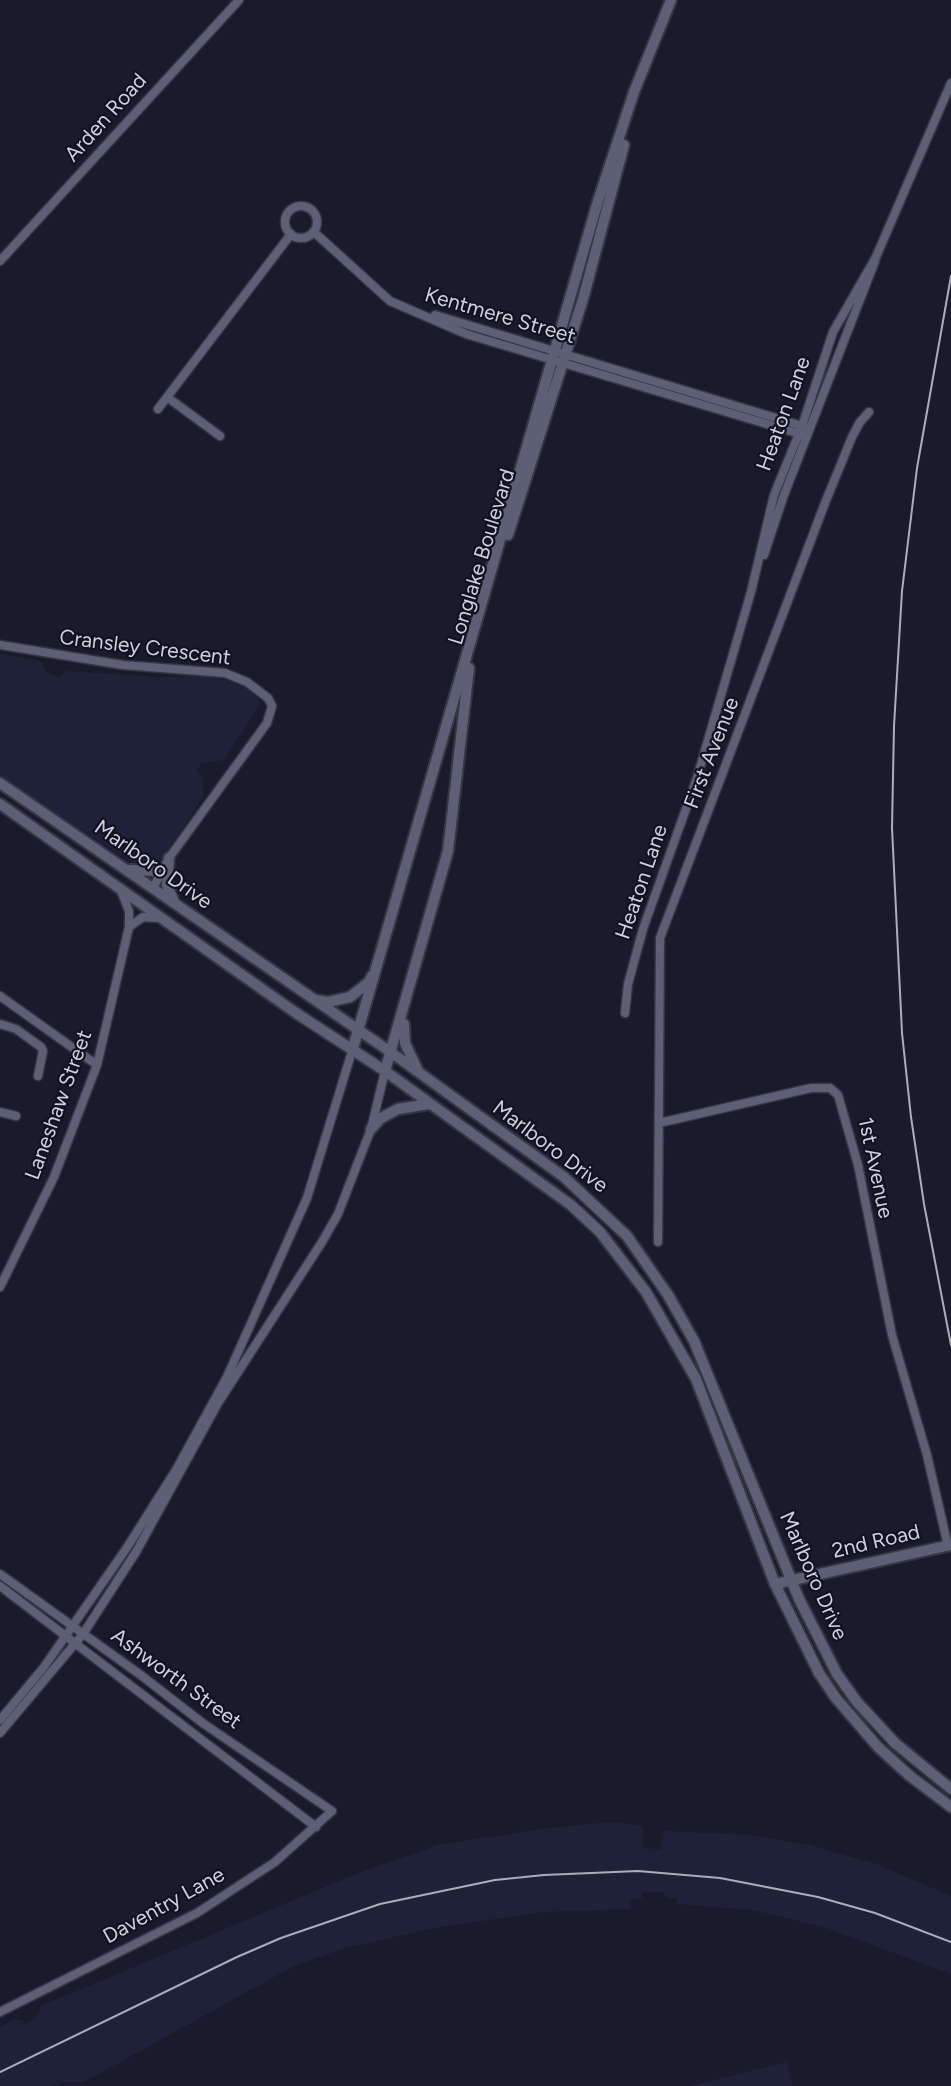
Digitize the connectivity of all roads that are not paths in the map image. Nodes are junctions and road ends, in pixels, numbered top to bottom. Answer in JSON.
{"nodes":[{"id":1,"x":239,"y":0,"type":"edge"},
{"id":2,"x":671,"y":0,"type":"edge"},
{"id":3,"x":951,"y":83,"type":"edge"},
{"id":4,"x":314,"y":232,"type":"junction"},
{"id":5,"x":291,"y":234,"type":"junction"},
{"id":6,"x":876,"y":257,"type":"junction"},
{"id":7,"x":0,"y":261,"type":"edge"},
{"id":8,"x":559,"y":356,"type":"junction"},
{"id":9,"x":167,"y":397,"type":"junction"},
{"id":10,"x":158,"y":409,"type":"dead end"},
{"id":11,"x":869,"y":412,"type":"dead end"},
{"id":12,"x":804,"y":431,"type":"junction"},
{"id":13,"x":220,"y":436,"type":"dead end"},
{"id":14,"x":0,"y":645,"type":"edge"},
{"id":15,"x":464,"y":675,"type":"junction"},
{"id":16,"x":0,"y":783,"type":"edge"},
{"id":17,"x":0,"y":804,"type":"edge"},
{"id":18,"x":170,"y":858,"type":"junction"},
{"id":19,"x":126,"y":870,"type":"junction"},
{"id":20,"x":161,"y":871,"type":"junction"},
{"id":21,"x":120,"y":888,"type":"junction"},
{"id":22,"x":153,"y":888,"type":"junction"},
{"id":23,"x":175,"y":903,"type":"junction"},
{"id":24,"x":164,"y":918,"type":"junction"},
{"id":25,"x":129,"y":927,"type":"junction"},
{"id":26,"x":378,"y":964,"type":"junction"},
{"id":27,"x":0,"y":996,"type":"edge"},
{"id":28,"x":316,"y":1000,"type":"junction"},
{"id":29,"x":404,"y":1012,"type":"junction"},
{"id":30,"x":625,"y":1013,"type":"dead end"},
{"id":31,"x":0,"y":1025,"type":"edge"},
{"id":32,"x":358,"y":1030,"type":"junction"},
{"id":33,"x":353,"y":1048,"type":"junction"},
{"id":34,"x":392,"y":1053,"type":"junction"},
{"id":35,"x":97,"y":1065,"type":"junction"},
{"id":36,"x":385,"y":1071,"type":"junction"},
{"id":37,"x":420,"y":1075,"type":"junction"},
{"id":38,"x":38,"y":1076,"type":"dead end"},
{"id":39,"x":429,"y":1104,"type":"junction"},
{"id":40,"x":0,"y":1112,"type":"edge"},
{"id":41,"x":16,"y":1116,"type":"dead end"},
{"id":42,"x":659,"y":1123,"type":"junction"},
{"id":43,"x":371,"y":1129,"type":"junction"},
{"id":44,"x":658,"y":1242,"type":"dead end"},
{"id":45,"x":0,"y":1287,"type":"edge"},
{"id":46,"x":216,"y":1401,"type":"junction"},
{"id":47,"x":950,"y":1545,"type":"edge"},
{"id":48,"x":0,"y":1574,"type":"edge"},
{"id":49,"x":792,"y":1581,"type":"junction"},
{"id":50,"x":775,"y":1584,"type":"junction"},
{"id":51,"x":0,"y":1586,"type":"edge"},
{"id":52,"x":72,"y":1626,"type":"junction"},
{"id":53,"x":83,"y":1634,"type":"junction"},
{"id":54,"x":66,"y":1636,"type":"junction"},
{"id":55,"x":76,"y":1644,"type":"junction"},
{"id":56,"x":0,"y":1720,"type":"edge"},
{"id":57,"x":0,"y":1733,"type":"edge"},
{"id":58,"x":951,"y":1789,"type":"edge"},
{"id":59,"x":951,"y":1807,"type":"edge"},
{"id":60,"x":332,"y":1811,"type":"joint"},
{"id":61,"x":316,"y":1827,"type":"junction"},
{"id":62,"x":0,"y":2012,"type":"edge"}],
"edges":[{"from":1,"to":7,"type":"street","name":"Arden Road"},
{"from":2,"to":8,"type":"main road","name":"Longlake Boulevard"},
{"from":3,"to":6,"type":"street","name":"Heaton Lane"},
{"from":4,"to":5,"type":"street"},
{"from":4,"to":5,"type":"street"},
{"from":4,"to":8,"type":"street","name":"Kentmere Street"},
{"from":5,"to":9,"type":"street"},
{"from":6,"to":12,"type":"street","name":"Heaton Lane"},
{"from":6,"to":12,"type":"street","name":"Heaton Lane"},
{"from":8,"to":12,"type":"street","name":"Kentmere Street"},
{"from":8,"to":15,"type":"main road","name":"Longlake Boulevard"},
{"from":9,"to":10,"type":"street"},
{"from":9,"to":13,"type":"street"},
{"from":11,"to":42,"type":"street","name":"First Avenue"},
{"from":12,"to":30,"type":"street","name":"Heaton Lane"},
{"from":14,"to":18,"type":"street","name":"Cransley Crescent"},
{"from":15,"to":26,"type":"main road","name":"Longlake Boulevard"},
{"from":15,"to":29,"type":"main road","name":"Longlake Boulevard"},
{"from":16,"to":19,"type":"main road","name":"Marlboro Drive"},
{"from":17,"to":21,"type":"main road","name":"Marlboro Drive"},
{"from":18,"to":20,"type":"street","name":"Cransley Crescent"},
{"from":18,"to":23,"type":"main road"},
{"from":19,"to":20,"type":"main road"},
{"from":19,"to":22,"type":"main road","name":"Marlboro Drive"},
{"from":20,"to":22,"type":"street","name":"Cransley Crescent"},
{"from":21,"to":24,"type":"main road","name":"Marlboro Drive"},
{"from":21,"to":25,"type":"street","name":"Laneshaw Street"},
{"from":22,"to":23,"type":"main road","name":"Marlboro Drive"},
{"from":22,"to":24,"type":"main road"},
{"from":23,"to":28,"type":"main road","name":"Marlboro Drive"},
{"from":24,"to":25,"type":"street"},
{"from":24,"to":33,"type":"main road","name":"Marlboro Drive"},
{"from":25,"to":35,"type":"street","name":"Laneshaw Street"},
{"from":26,"to":28,"type":"main road"},
{"from":26,"to":32,"type":"main road","name":"Longlake Boulevard"},
{"from":27,"to":35,"type":"street"},
{"from":28,"to":32,"type":"main road","name":"Marlboro Drive"},
{"from":29,"to":34,"type":"main road","name":"Longlake Boulevard"},
{"from":29,"to":37,"type":"main road"},
{"from":31,"to":38,"type":"street"},
{"from":32,"to":33,"type":"main road","name":"Longlake Boulevard"},
{"from":32,"to":34,"type":"main road","name":"Marlboro Drive"},
{"from":33,"to":36,"type":"main road","name":"Marlboro Drive"},
{"from":33,"to":46,"type":"street"},
{"from":34,"to":36,"type":"main road","name":"Longlake Boulevard"},
{"from":34,"to":37,"type":"main road","name":"Marlboro Drive"},
{"from":35,"to":45,"type":"street","name":"Laneshaw Street"},
{"from":36,"to":39,"type":"main road","name":"Marlboro Drive"},
{"from":36,"to":43,"type":"street"},
{"from":37,"to":49,"type":"main road","name":"Marlboro Drive"},
{"from":39,"to":43,"type":"main road"},
{"from":39,"to":50,"type":"main road","name":"Marlboro Drive"},
{"from":40,"to":41,"type":"street"},
{"from":42,"to":44,"type":"street"},
{"from":42,"to":47,"type":"street","name":"1st Avenue"},
{"from":43,"to":46,"type":"street"},
{"from":46,"to":52,"type":"street"},
{"from":46,"to":53,"type":"street"},
{"from":47,"to":49,"type":"main road","name":"2nd Road"},
{"from":48,"to":52,"type":"street","name":"Ashworth Street"},
{"from":49,"to":50,"type":"main road","name":"2nd Road"},
{"from":49,"to":58,"type":"main road","name":"Marlboro Drive"},
{"from":50,"to":59,"type":"main road","name":"Marlboro Drive"},
{"from":51,"to":54,"type":"street","name":"Ashworth Street"},
{"from":52,"to":53,"type":"street","name":"Ashworth Street"},
{"from":52,"to":54,"type":"street"},
{"from":53,"to":55,"type":"street"},
{"from":53,"to":60,"type":"street","name":"Ashworth Street"},
{"from":54,"to":55,"type":"street","name":"Ashworth Street"},
{"from":54,"to":56,"type":"street"},
{"from":55,"to":57,"type":"street"},
{"from":55,"to":61,"type":"street","name":"Ashworth Street"},
{"from":60,"to":61,"type":"street","name":"Daventry Lane"},
{"from":61,"to":62,"type":"street","name":"Daventry Lane"}]}
